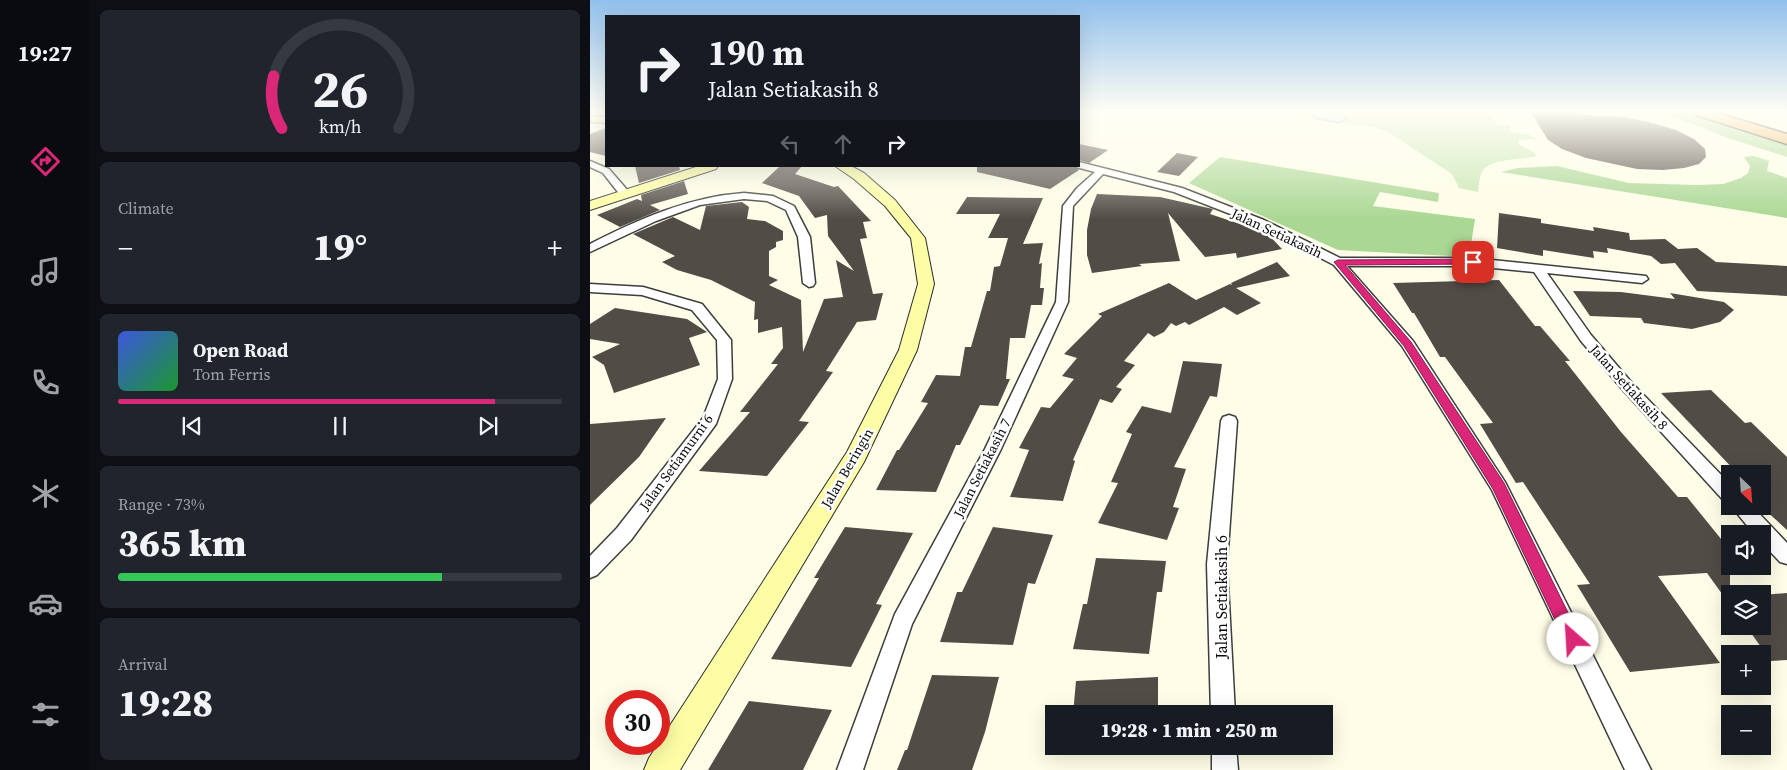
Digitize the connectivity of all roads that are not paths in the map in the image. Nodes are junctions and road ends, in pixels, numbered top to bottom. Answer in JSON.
{"nodes":[{"id":1,"x":590,"y":164,"type":"edge"},
{"id":2,"x":1080,"y":165,"type":"edge"},
{"id":3,"x":698,"y":167,"type":"edge"},
{"id":4,"x":708,"y":167,"type":"edge"},
{"id":5,"x":843,"y":167,"type":"edge"},
{"id":6,"x":1102,"y":170,"type":"junction"},
{"id":7,"x":670,"y":178,"type":"junction"},
{"id":8,"x":625,"y":194,"type":"junction"},
{"id":9,"x":590,"y":206,"type":"edge"},
{"id":10,"x":590,"y":248,"type":"edge"},
{"id":11,"x":1338,"y":262,"type":"junction"},
{"id":12,"x":1539,"y":270,"type":"junction"},
{"id":13,"x":1642,"y":279,"type":"dead end"},
{"id":14,"x":809,"y":283,"type":"dead end"},
{"id":15,"x":590,"y":288,"type":"edge"},
{"id":16,"x":1229,"y":421,"type":"dead end"},
{"id":17,"x":1721,"y":486,"type":"edge"},
{"id":18,"x":1748,"y":515,"type":"edge"},
{"id":19,"x":1787,"y":556,"type":"edge"},
{"id":20,"x":590,"y":569,"type":"edge"},
{"id":21,"x":1223,"y":705,"type":"edge"},
{"id":22,"x":1224,"y":755,"type":"edge"},
{"id":23,"x":661,"y":770,"type":"edge"},
{"id":24,"x":850,"y":770,"type":"edge"},
{"id":25,"x":1225,"y":770,"type":"edge"},
{"id":26,"x":1638,"y":770,"type":"edge"}],
"edges":[{"from":1,"to":8,"type":"street"},
{"from":2,"to":6,"type":"street","name":"Jalan Setiakasih"},
{"from":3,"to":7,"type":"street"},
{"from":4,"to":7,"type":"street"},
{"from":5,"to":23,"type":"street","name":"Jalan Beringin"},
{"from":6,"to":11,"type":"street","name":"Jalan Setiakasih"},
{"from":6,"to":24,"type":"street","name":"Jalan Setiakasih 7"},
{"from":7,"to":8,"type":"street"},
{"from":8,"to":9,"type":"street"},
{"from":10,"to":14,"type":"street"},
{"from":11,"to":12,"type":"street"},
{"from":11,"to":26,"type":"street","name":"Jalan Setiakasih"},
{"from":12,"to":13,"type":"street"},
{"from":12,"to":17,"type":"street","name":"Jalan Setiakasih 8"},
{"from":15,"to":20,"type":"street","name":"Jalan Setiamurni 6"},
{"from":16,"to":21,"type":"street","name":"Jalan Setiakasih 6"},
{"from":18,"to":19,"type":"street"},
{"from":22,"to":25,"type":"street"}]}
